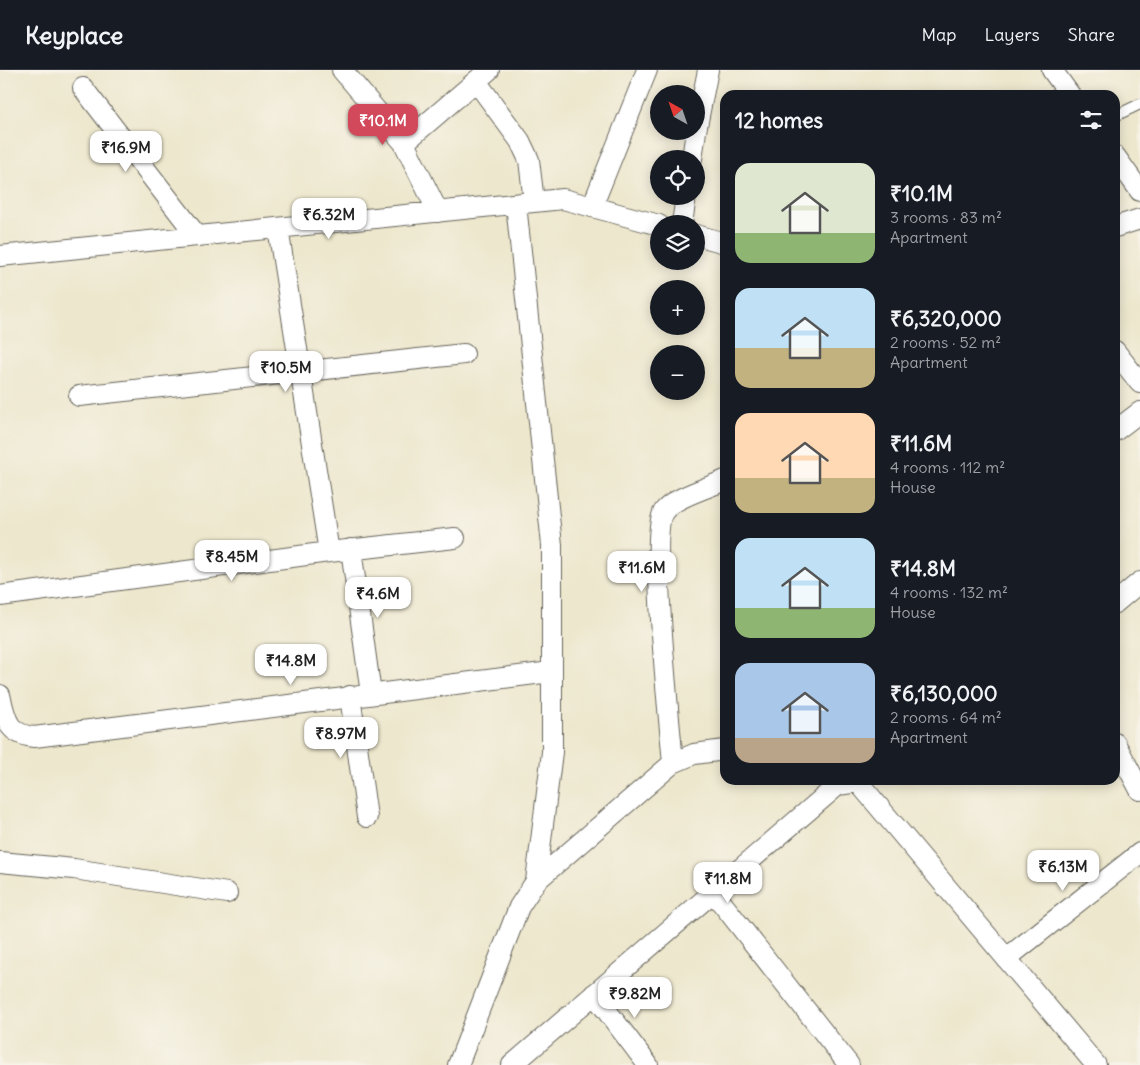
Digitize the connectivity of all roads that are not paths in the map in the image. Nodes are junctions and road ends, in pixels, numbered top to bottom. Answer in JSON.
{"nodes":[{"id":1,"x":342,"y":70,"type":"edge"},
{"id":2,"x":648,"y":70,"type":"edge"},
{"id":3,"x":708,"y":70,"type":"edge"},
{"id":4,"x":1052,"y":70,"type":"edge"},
{"id":5,"x":483,"y":76,"type":"edge"},
{"id":6,"x":705,"y":85,"type":"edge"},
{"id":7,"x":83,"y":88,"type":"dead end"},
{"id":8,"x":1066,"y":90,"type":"edge"},
{"id":9,"x":1140,"y":104,"type":"edge"},
{"id":10,"x":1120,"y":114,"type":"edge"},
{"id":11,"x":404,"y":143,"type":"junction"},
{"id":12,"x":1120,"y":163,"type":"edge"},
{"id":13,"x":1140,"y":190,"type":"edge"},
{"id":14,"x":525,"y":203,"type":"junction"},
{"id":15,"x":592,"y":207,"type":"junction"},
{"id":16,"x":438,"y":212,"type":"junction"},
{"id":17,"x":1140,"y":219,"type":"edge"},
{"id":18,"x":650,"y":223,"type":"edge"},
{"id":19,"x":1120,"y":225,"type":"edge"},
{"id":20,"x":278,"y":228,"type":"junction"},
{"id":21,"x":197,"y":236,"type":"junction"},
{"id":22,"x":705,"y":237,"type":"edge"},
{"id":23,"x":720,"y":242,"type":"edge"},
{"id":24,"x":0,"y":256,"type":"edge"},
{"id":25,"x":464,"y":354,"type":"dead end"},
{"id":26,"x":1120,"y":357,"type":"edge"},
{"id":27,"x":300,"y":372,"type":"junction"},
{"id":28,"x":1140,"y":382,"type":"edge"},
{"id":29,"x":79,"y":396,"type":"dead end"},
{"id":30,"x":1140,"y":412,"type":"edge"},
{"id":31,"x":1120,"y":427,"type":"edge"},
{"id":32,"x":720,"y":482,"type":"edge"},
{"id":33,"x":455,"y":538,"type":"dead end"},
{"id":34,"x":351,"y":549,"type":"junction"},
{"id":35,"x":329,"y":552,"type":"junction"},
{"id":36,"x":1140,"y":582,"type":"edge"},
{"id":37,"x":0,"y":596,"type":"edge"},
{"id":38,"x":1120,"y":599,"type":"edge"},
{"id":39,"x":551,"y":672,"type":"junction"},
{"id":40,"x":371,"y":694,"type":"junction"},
{"id":41,"x":0,"y":695,"type":"edge"},
{"id":42,"x":350,"y":696,"type":"junction"},
{"id":43,"x":720,"y":751,"type":"edge"},
{"id":44,"x":1120,"y":752,"type":"edge"},
{"id":45,"x":673,"y":763,"type":"junction"},
{"id":46,"x":838,"y":785,"type":"edge"},
{"id":47,"x":861,"y":785,"type":"edge"},
{"id":48,"x":1140,"y":790,"type":"edge"},
{"id":49,"x":367,"y":817,"type":"dead end"},
{"id":50,"x":0,"y":862,"type":"edge"},
{"id":51,"x":1137,"y":862,"type":"edge"},
{"id":52,"x":536,"y":880,"type":"junction"},
{"id":53,"x":227,"y":893,"type":"dead end"},
{"id":54,"x":714,"y":893,"type":"junction"},
{"id":55,"x":1007,"y":958,"type":"junction"},
{"id":56,"x":594,"y":994,"type":"junction"},
{"id":57,"x":458,"y":1065,"type":"edge"},
{"id":58,"x":512,"y":1065,"type":"edge"},
{"id":59,"x":648,"y":1065,"type":"edge"},
{"id":60,"x":849,"y":1065,"type":"edge"},
{"id":61,"x":1096,"y":1065,"type":"edge"}],
"edges":[{"from":1,"to":11,"type":"street"},
{"from":2,"to":15,"type":"street"},
{"from":3,"to":6,"type":"street"},
{"from":4,"to":8,"type":"street"},
{"from":5,"to":11,"type":"street"},
{"from":5,"to":14,"type":"street"},
{"from":7,"to":21,"type":"street"},
{"from":9,"to":10,"type":"lane"},
{"from":11,"to":16,"type":"street"},
{"from":12,"to":13,"type":"street"},
{"from":14,"to":15,"type":"street"},
{"from":14,"to":16,"type":"street"},
{"from":14,"to":39,"type":"street"},
{"from":15,"to":18,"type":"street"},
{"from":16,"to":20,"type":"street"},
{"from":17,"to":19,"type":"street"},
{"from":20,"to":21,"type":"street"},
{"from":20,"to":27,"type":"street"},
{"from":21,"to":24,"type":"street"},
{"from":22,"to":23,"type":"street"},
{"from":25,"to":27,"type":"street"},
{"from":26,"to":28,"type":"street"},
{"from":27,"to":29,"type":"street"},
{"from":27,"to":35,"type":"street"},
{"from":30,"to":31,"type":"street"},
{"from":32,"to":45,"type":"street"},
{"from":33,"to":34,"type":"street"},
{"from":34,"to":35,"type":"street"},
{"from":34,"to":40,"type":"street"},
{"from":35,"to":37,"type":"street"},
{"from":36,"to":38,"type":"street"},
{"from":39,"to":40,"type":"street"},
{"from":39,"to":52,"type":"street"},
{"from":40,"to":42,"type":"street"},
{"from":41,"to":42,"type":"street"},
{"from":42,"to":49,"type":"street"},
{"from":43,"to":45,"type":"street"},
{"from":44,"to":48,"type":"street"},
{"from":45,"to":52,"type":"street"},
{"from":46,"to":54,"type":"street"},
{"from":47,"to":55,"type":"street"},
{"from":50,"to":53,"type":"street"},
{"from":51,"to":55,"type":"street"},
{"from":52,"to":57,"type":"street"},
{"from":54,"to":56,"type":"street"},
{"from":54,"to":60,"type":"street"},
{"from":55,"to":61,"type":"street"},
{"from":56,"to":58,"type":"street"},
{"from":56,"to":59,"type":"street"}]}
